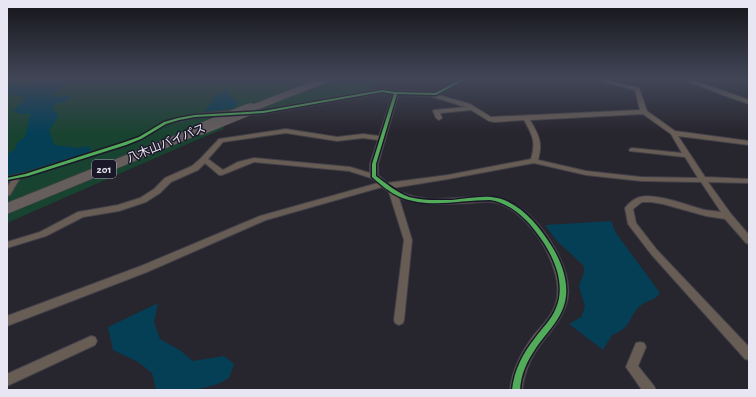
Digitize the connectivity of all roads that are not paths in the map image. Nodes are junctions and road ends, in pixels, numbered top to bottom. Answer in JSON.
{"nodes":[{"id":1,"x":279,"y":98,"type":"edge"},
{"id":2,"x":345,"y":98,"type":"edge"},
{"id":3,"x":395,"y":98,"type":"edge"},
{"id":4,"x":440,"y":98,"type":"edge"},
{"id":5,"x":640,"y":98,"type":"edge"},
{"id":6,"x":736,"y":98,"type":"edge"},
{"id":7,"x":749,"y":102,"type":"edge"},
{"id":8,"x":473,"y":108,"type":"junction"},
{"id":9,"x":644,"y":112,"type":"junction"},
{"id":10,"x":439,"y":118,"type":"dead end"},
{"id":11,"x":526,"y":118,"type":"junction"},
{"id":12,"x":673,"y":132,"type":"junction"},
{"id":13,"x":382,"y":138,"type":"junction"},
{"id":14,"x":749,"y":143,"type":"edge"},
{"id":15,"x":632,"y":150,"type":"dead end"},
{"id":16,"x":686,"y":155,"type":"junction"},
{"id":17,"x":204,"y":160,"type":"junction"},
{"id":18,"x":534,"y":161,"type":"junction"},
{"id":19,"x":374,"y":176,"type":"junction"},
{"id":20,"x":7,"y":178,"type":"edge"},
{"id":21,"x":17,"y":178,"type":"junction"},
{"id":22,"x":702,"y":179,"type":"junction"},
{"id":23,"x":749,"y":180,"type":"edge"},
{"id":24,"x":388,"y":187,"type":"junction"},
{"id":25,"x":7,"y":193,"type":"edge"},
{"id":26,"x":7,"y":209,"type":"edge"},
{"id":27,"x":728,"y":216,"type":"junction"},
{"id":28,"x":749,"y":241,"type":"edge"},
{"id":29,"x":7,"y":245,"type":"edge"},
{"id":30,"x":398,"y":320,"type":"dead end"},
{"id":31,"x":7,"y":321,"type":"edge"},
{"id":32,"x":91,"y":340,"type":"dead end"},
{"id":33,"x":640,"y":347,"type":"dead end"},
{"id":34,"x":749,"y":355,"type":"edge"},
{"id":35,"x":7,"y":380,"type":"edge"},
{"id":36,"x":516,"y":390,"type":"edge"},
{"id":37,"x":650,"y":390,"type":"edge"}],
"edges":[{"from":1,"to":26,"type":"highway","name":"八木山バイパス","number":"201","bridge":true},
{"from":2,"to":21,"type":"street"},
{"from":3,"to":13,"type":"street"},
{"from":4,"to":8,"type":"street"},
{"from":5,"to":9,"type":"street"},
{"from":6,"to":7,"type":"street"},
{"from":8,"to":10,"type":"street"},
{"from":8,"to":11,"type":"street"},
{"from":9,"to":11,"type":"street"},
{"from":9,"to":12,"type":"street"},
{"from":11,"to":18,"type":"street"},
{"from":12,"to":14,"type":"street"},
{"from":12,"to":16,"type":"street"},
{"from":13,"to":17,"type":"street"},
{"from":13,"to":19,"type":"street"},
{"from":15,"to":16,"type":"street"},
{"from":16,"to":22,"type":"street"},
{"from":17,"to":19,"type":"street"},
{"from":17,"to":29,"type":"street"},
{"from":18,"to":22,"type":"street"},
{"from":18,"to":24,"type":"street"},
{"from":19,"to":24,"type":"street"},
{"from":20,"to":21,"type":"street"},
{"from":21,"to":25,"type":"street"},
{"from":22,"to":23,"type":"street"},
{"from":22,"to":27,"type":"street"},
{"from":24,"to":30,"type":"street"},
{"from":24,"to":31,"type":"street"},
{"from":24,"to":36,"type":"street"},
{"from":27,"to":28,"type":"street"},
{"from":27,"to":34,"type":"street"},
{"from":32,"to":35,"type":"street"},
{"from":33,"to":37,"type":"street"}]}
